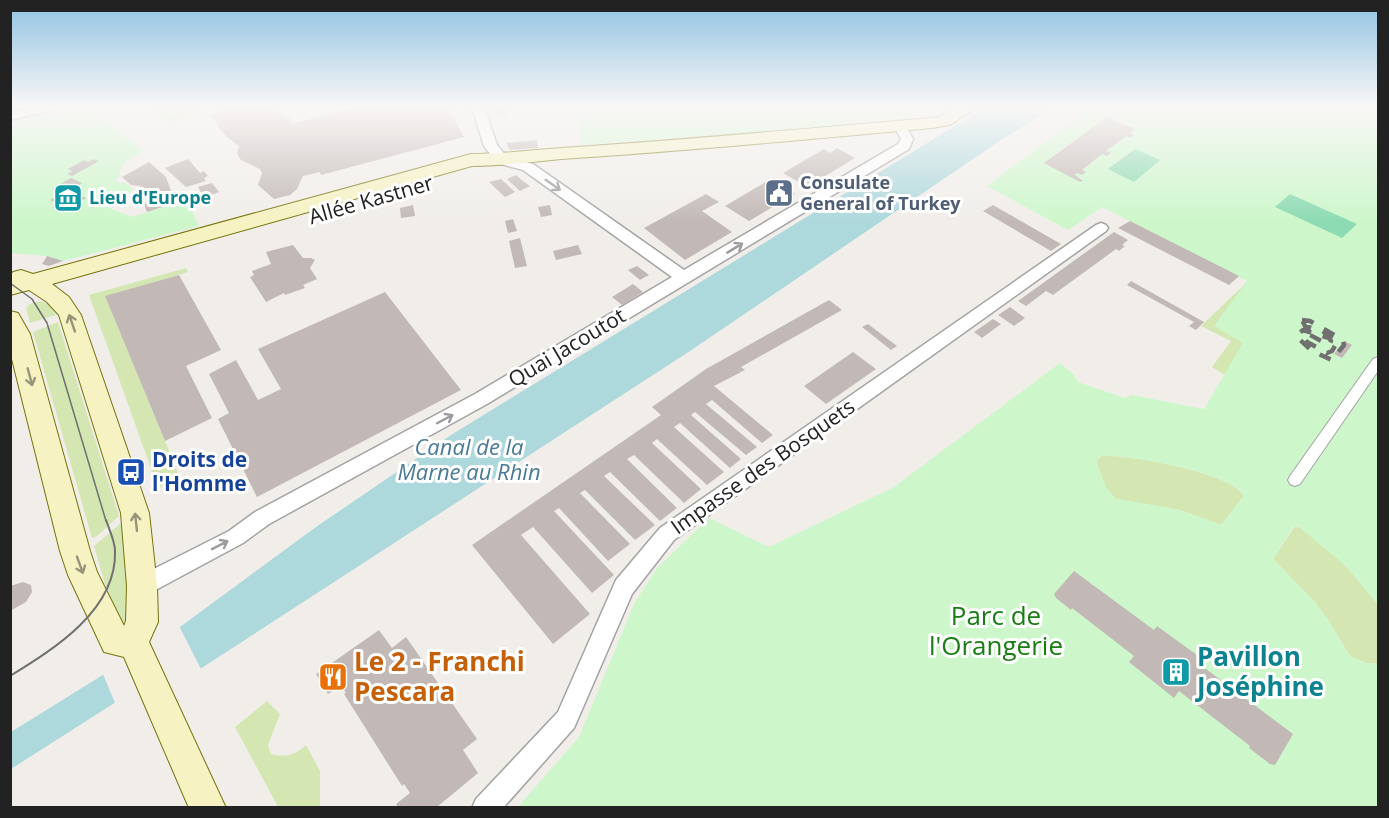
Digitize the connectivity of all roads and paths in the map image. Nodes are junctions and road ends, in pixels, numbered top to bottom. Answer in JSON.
{"nodes":[{"id":1,"x":490,"y":145,"type":"edge"},
{"id":2,"x":672,"y":145,"type":"edge"},
{"id":3,"x":904,"y":145,"type":"edge"},
{"id":4,"x":502,"y":160,"type":"junction"},
{"id":5,"x":1101,"y":228,"type":"dead end"},
{"id":6,"x":10,"y":272,"type":"edge"},
{"id":7,"x":684,"y":278,"type":"junction"},
{"id":8,"x":29,"y":287,"type":"edge"},
{"id":9,"x":11,"y":315,"type":"edge"},
{"id":10,"x":1378,"y":362,"type":"edge"},
{"id":11,"x":1295,"y":480,"type":"dead end"},
{"id":12,"x":142,"y":586,"type":"junction"},
{"id":13,"x":133,"y":642,"type":"junction"},
{"id":14,"x":208,"y":807,"type":"edge"},
{"id":15,"x":485,"y":807,"type":"edge"}],
"edges":[{"from":1,"to":4,"type":"street"},
{"from":2,"to":4,"type":"main road","name":"Allée Kastner"},
{"from":7,"to":3,"type":"street","name":"Quai Jacoutot","one_way":true},
{"from":4,"to":7,"type":"street","one_way":true},
{"from":4,"to":8,"type":"main road","name":"Allée Kastner"},
{"from":5,"to":15,"type":"street","name":"Impasse des Bosquets"},
{"from":6,"to":8,"type":"main road"},
{"from":12,"to":7,"type":"street","name":"Quai Jacoutot","one_way":true},
{"from":8,"to":9,"type":"main road","name":"Allée Kastner"},
{"from":12,"to":8,"type":"main road","one_way":true},
{"from":9,"to":13,"type":"main road","one_way":true},
{"from":10,"to":11,"type":"street"},
{"from":12,"to":13,"type":"main road"},
{"from":13,"to":14,"type":"main road"}]}
